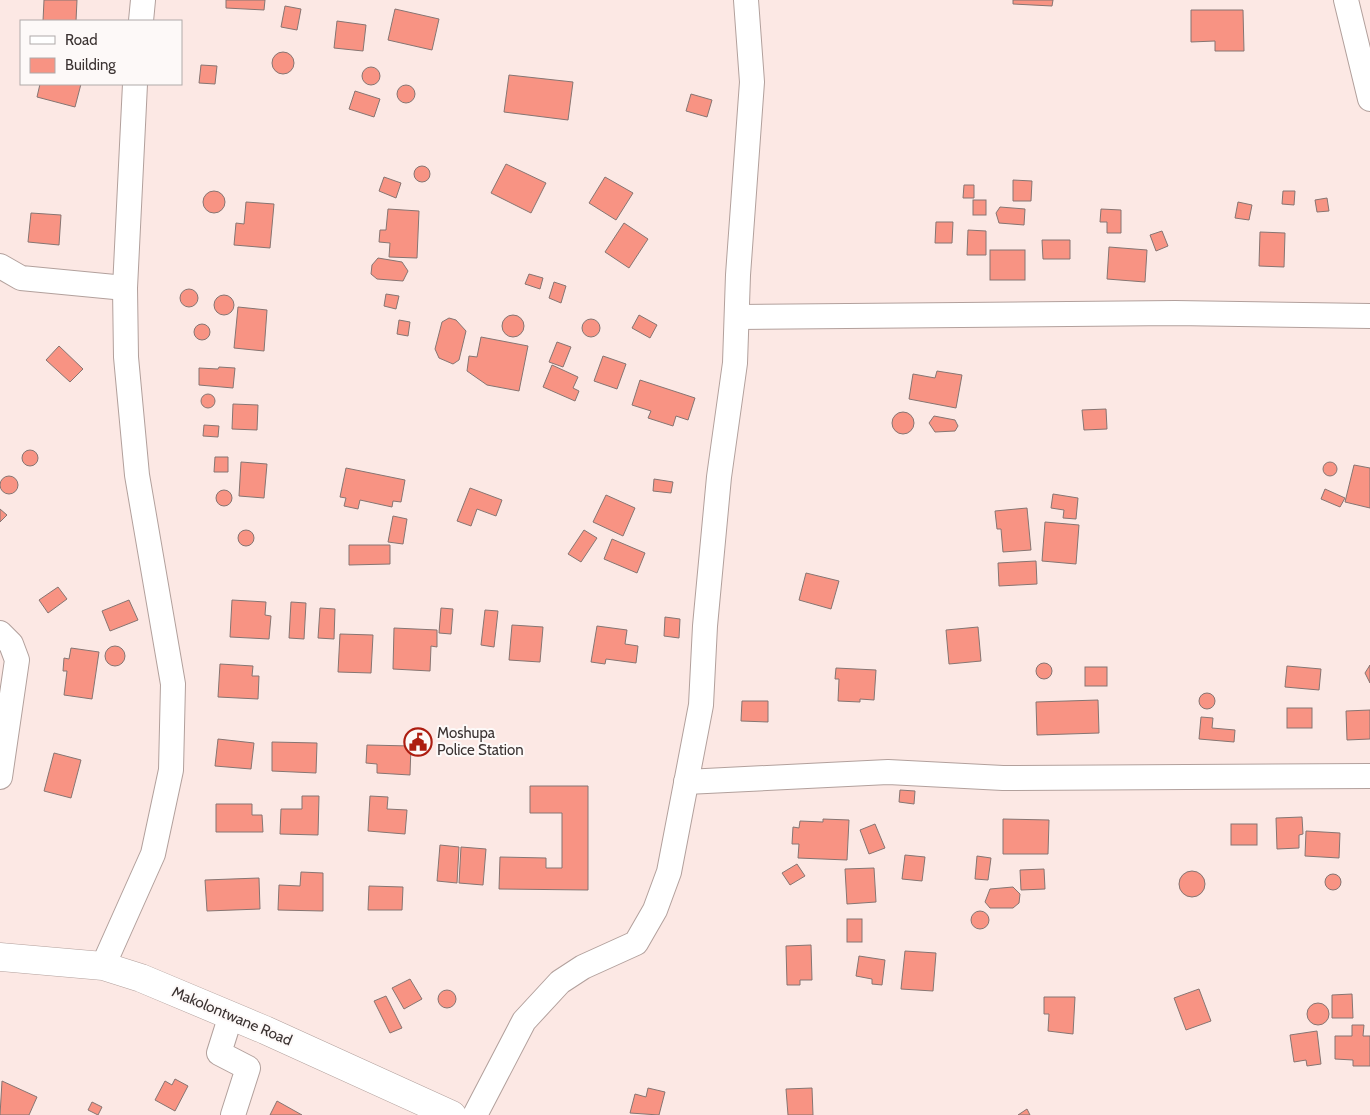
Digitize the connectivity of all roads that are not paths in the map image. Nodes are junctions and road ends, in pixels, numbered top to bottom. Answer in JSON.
{"nodes":[{"id":1,"x":143,"y":0,"type":"edge"},
{"id":2,"x":746,"y":0,"type":"edge"},
{"id":3,"x":1346,"y":0,"type":"edge"},
{"id":4,"x":141,"y":20,"type":"edge"},
{"id":5,"x":136,"y":85,"type":"edge"},
{"id":6,"x":1370,"y":99,"type":"edge"},
{"id":7,"x":0,"y":266,"type":"edge"},
{"id":8,"x":125,"y":288,"type":"junction"},
{"id":9,"x":1370,"y":316,"type":"edge"},
{"id":10,"x":738,"y":317,"type":"junction"},
{"id":11,"x":0,"y":632,"type":"edge"},
{"id":12,"x":1370,"y":776,"type":"edge"},
{"id":13,"x":0,"y":777,"type":"edge"},
{"id":14,"x":686,"y":782,"type":"junction"},
{"id":15,"x":0,"y":957,"type":"edge"},
{"id":16,"x":103,"y":966,"type":"junction"},
{"id":17,"x":231,"y":1015,"type":"junction"},
{"id":18,"x":232,"y":1115,"type":"edge"},
{"id":19,"x":452,"y":1115,"type":"edge"},
{"id":20,"x":475,"y":1115,"type":"edge"}],
"edges":[{"from":1,"to":4,"type":"street"},
{"from":2,"to":10,"type":"street"},
{"from":3,"to":6,"type":"street"},
{"from":5,"to":8,"type":"street"},
{"from":7,"to":8,"type":"street"},
{"from":8,"to":16,"type":"street"},
{"from":9,"to":10,"type":"street"},
{"from":10,"to":14,"type":"street"},
{"from":11,"to":13,"type":"street"},
{"from":12,"to":14,"type":"street"},
{"from":14,"to":20,"type":"street"},
{"from":15,"to":16,"type":"main road","name":"Makolontwane Road"},
{"from":16,"to":17,"type":"main road","name":"Makolontwane Road"},
{"from":17,"to":18,"type":"street"},
{"from":17,"to":19,"type":"main road","name":"Makolontwane Road"}]}
